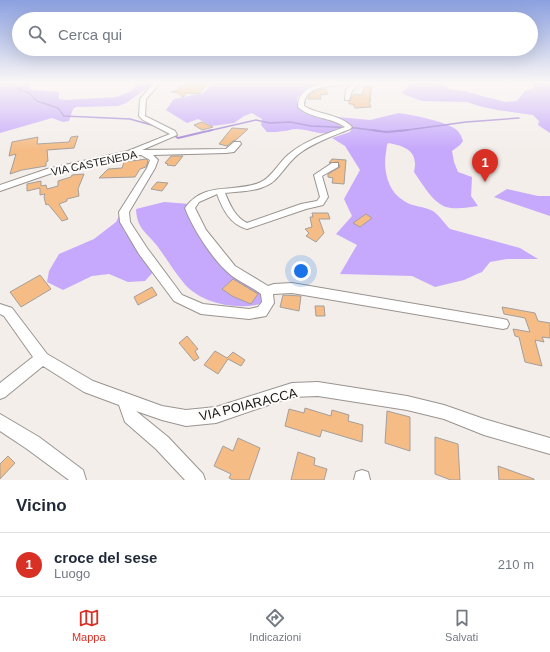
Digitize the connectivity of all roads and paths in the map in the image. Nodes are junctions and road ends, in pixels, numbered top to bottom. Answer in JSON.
{"nodes":[{"id":1,"x":143,"y":105,"type":"edge"},
{"id":2,"x":301,"y":105,"type":"edge"},
{"id":3,"x":237,"y":144,"type":"dead end"},
{"id":4,"x":145,"y":153,"type":"junction"},
{"id":5,"x":125,"y":154,"type":"junction"},
{"id":6,"x":335,"y":165,"type":"dead end"},
{"id":7,"x":0,"y":188,"type":"edge"},
{"id":8,"x":220,"y":191,"type":"junction"},
{"id":9,"x":267,"y":292,"type":"junction"},
{"id":10,"x":0,"y":309,"type":"edge"},
{"id":11,"x":503,"y":324,"type":"dead end"},
{"id":12,"x":42,"y":358,"type":"junction"},
{"id":13,"x":0,"y":392,"type":"edge"},
{"id":14,"x":126,"y":402,"type":"junction"},
{"id":15,"x":0,"y":422,"type":"edge"},
{"id":16,"x":550,"y":446,"type":"edge"},
{"id":17,"x":78,"y":480,"type":"edge"},
{"id":18,"x":197,"y":480,"type":"edge"}],
"edges":[{"from":1,"to":5,"type":"street"},
{"from":2,"to":8,"type":"street"},
{"from":3,"to":4,"type":"street"},
{"from":4,"to":5,"type":"street","name":"VIA CASTENEDA"},
{"from":4,"to":9,"type":"street","name":"VIA CASTENEDA"},
{"from":5,"to":7,"type":"street","name":"VIA CASTENEDA"},
{"from":6,"to":8,"type":"street"},
{"from":8,"to":9,"type":"street"},
{"from":9,"to":11,"type":"street"},
{"from":10,"to":12,"type":"street","name":"VIA POIARACCA"},
{"from":12,"to":13,"type":"street"},
{"from":12,"to":14,"type":"street","name":"VIA POIARACCA"},
{"from":14,"to":16,"type":"street","name":"VIA POIARACCA"},
{"from":14,"to":18,"type":"street"},
{"from":15,"to":17,"type":"street"}]}
